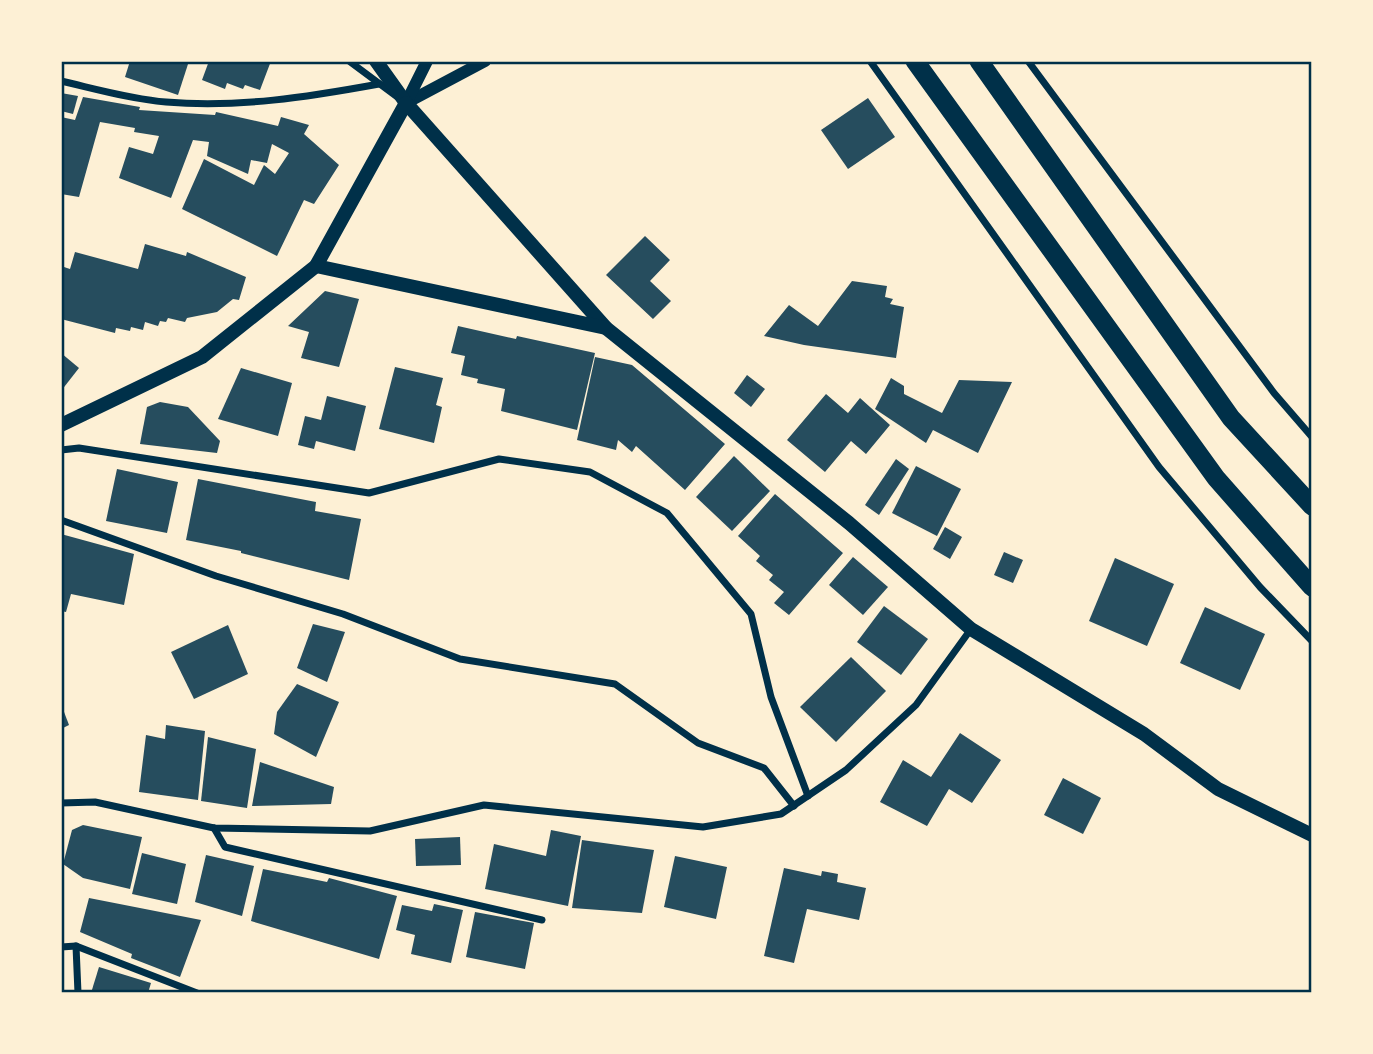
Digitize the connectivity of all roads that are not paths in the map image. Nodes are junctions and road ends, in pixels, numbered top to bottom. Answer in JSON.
{"nodes":[{"id":1,"x":349,"y":61,"type":"edge"},
{"id":2,"x":376,"y":61,"type":"edge"},
{"id":3,"x":427,"y":61,"type":"edge"},
{"id":4,"x":485,"y":61,"type":"edge"},
{"id":5,"x":870,"y":61,"type":"edge"},
{"id":6,"x":915,"y":61,"type":"edge"},
{"id":7,"x":979,"y":61,"type":"edge"},
{"id":8,"x":1028,"y":61,"type":"edge"},
{"id":9,"x":61,"y":81,"type":"edge"},
{"id":10,"x":379,"y":83,"type":"junction"},
{"id":11,"x":406,"y":103,"type":"junction"},
{"id":12,"x":316,"y":265,"type":"junction"},
{"id":13,"x":606,"y":328,"type":"junction"},
{"id":14,"x":61,"y":425,"type":"edge"},
{"id":15,"x":1312,"y":437,"type":"edge"},
{"id":16,"x":61,"y":450,"type":"edge"},
{"id":17,"x":1312,"y":506,"type":"edge"},
{"id":18,"x":61,"y":520,"type":"edge"},
{"id":19,"x":1312,"y":587,"type":"edge"},
{"id":20,"x":971,"y":629,"type":"junction"},
{"id":21,"x":1312,"y":641,"type":"edge"},
{"id":22,"x":808,"y":796,"type":"junction"},
{"id":23,"x":61,"y":803,"type":"edge"},
{"id":24,"x":794,"y":806,"type":"junction"},
{"id":25,"x":214,"y":828,"type":"junction"},
{"id":26,"x":1312,"y":835,"type":"edge"},
{"id":27,"x":542,"y":920,"type":"dead end"},
{"id":28,"x":76,"y":946,"type":"junction"},
{"id":29,"x":61,"y":947,"type":"edge"},
{"id":30,"x":78,"y":993,"type":"edge"},
{"id":31,"x":197,"y":993,"type":"edge"}],
"edges":[{"from":1,"to":10,"type":"street"},
{"from":2,"to":11,"type":"main road"},
{"from":3,"to":11,"type":"street"},
{"from":4,"to":11,"type":"street"},
{"from":5,"to":21,"type":"street"},
{"from":6,"to":19,"type":"highway"},
{"from":7,"to":17,"type":"highway"},
{"from":8,"to":15,"type":"street"},
{"from":9,"to":10,"type":"street"},
{"from":10,"to":11,"type":"street"},
{"from":11,"to":12,"type":"main road"},
{"from":11,"to":13,"type":"main road"},
{"from":12,"to":13,"type":"main road"},
{"from":12,"to":14,"type":"main road"},
{"from":13,"to":20,"type":"main road"},
{"from":16,"to":22,"type":"street"},
{"from":18,"to":24,"type":"street"},
{"from":20,"to":22,"type":"street"},
{"from":20,"to":26,"type":"main road"},
{"from":22,"to":24,"type":"street"},
{"from":23,"to":25,"type":"street"},
{"from":24,"to":25,"type":"street"},
{"from":25,"to":27,"type":"street"},
{"from":28,"to":29,"type":"street"},
{"from":28,"to":30,"type":"street"},
{"from":28,"to":31,"type":"street"}]}
